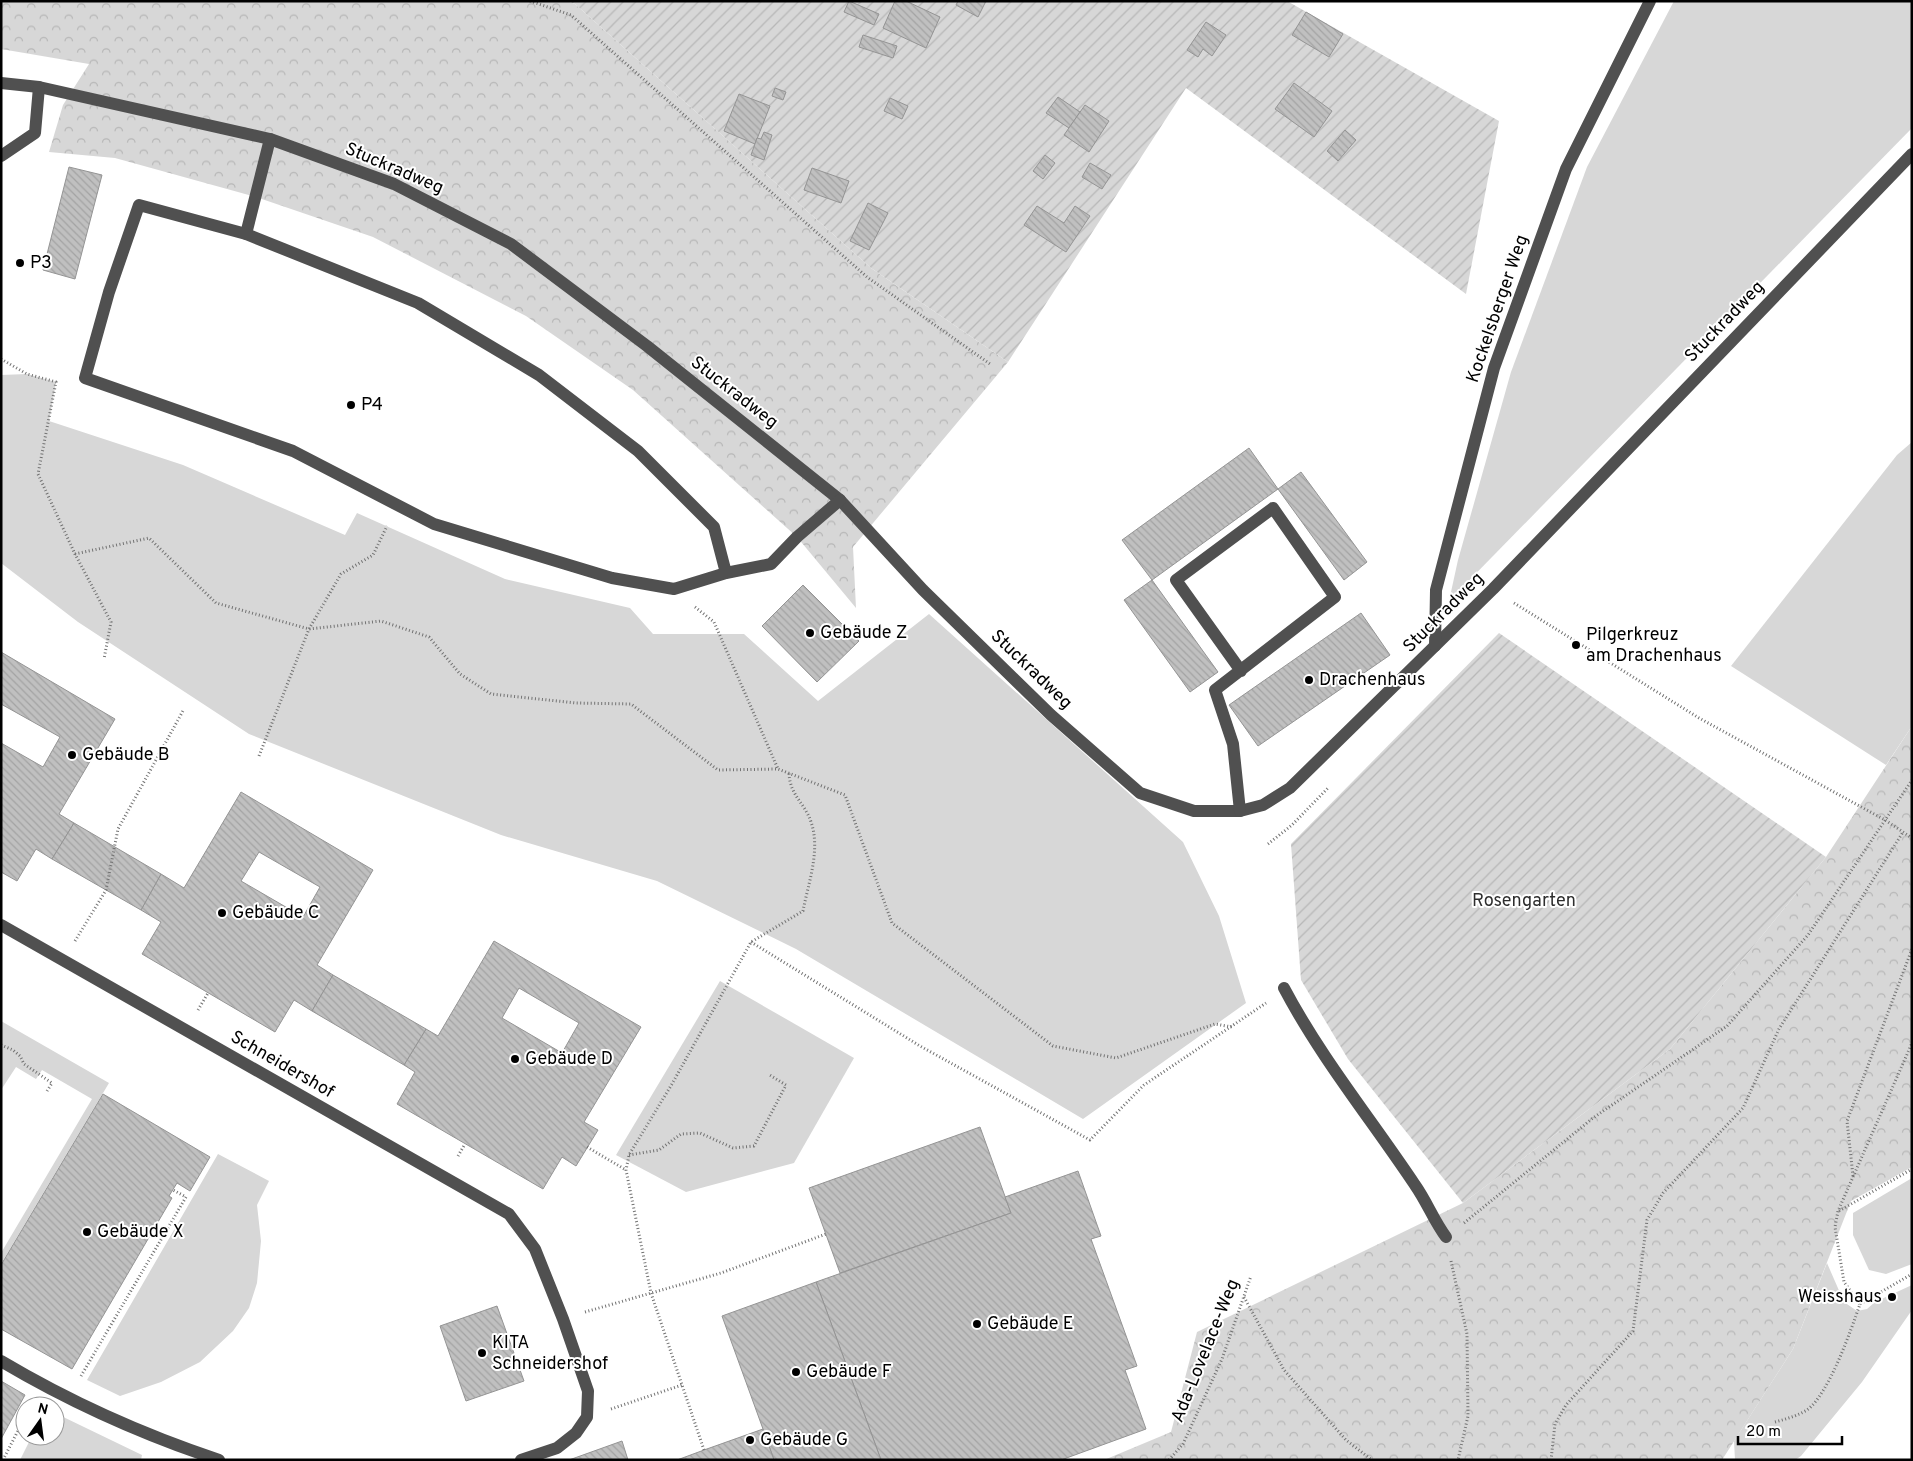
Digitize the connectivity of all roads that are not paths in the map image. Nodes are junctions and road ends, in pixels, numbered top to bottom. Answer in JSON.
{"nodes":[{"id":1,"x":1650,"y":1,"type":"edge"},
{"id":2,"x":1,"y":83,"type":"edge"},
{"id":3,"x":39,"y":87,"type":"junction"},
{"id":4,"x":270,"y":139,"type":"junction"},
{"id":5,"x":1912,"y":154,"type":"edge"},
{"id":6,"x":1,"y":156,"type":"edge"},
{"id":7,"x":246,"y":234,"type":"junction"},
{"id":8,"x":840,"y":500,"type":"junction"},
{"id":9,"x":726,"y":573,"type":"junction"},
{"id":10,"x":1436,"y":646,"type":"junction"},
{"id":11,"x":1241,"y":671,"type":"junction"},
{"id":12,"x":1240,"y":811,"type":"junction"},
{"id":13,"x":1,"y":925,"type":"edge"},
{"id":14,"x":1284,"y":988,"type":"road end"},
{"id":15,"x":1446,"y":1238,"type":"road end"},
{"id":16,"x":1,"y":1361,"type":"edge"},
{"id":17,"x":219,"y":1460,"type":"edge"},
{"id":18,"x":521,"y":1460,"type":"edge"}],
"edges":[{"from":1,"to":10,"type":"street","name":"Kockelsberger Weg"},
{"from":2,"to":3,"type":"street","name":"Stuckradweg"},
{"from":3,"to":4,"type":"street","name":"Stuckradweg"},
{"from":3,"to":6,"type":"street"},
{"from":4,"to":7,"type":"street"},
{"from":4,"to":8,"type":"street","name":"Stuckradweg"},
{"from":5,"to":10,"type":"street","name":"Stuckradweg"},
{"from":7,"to":9,"type":"street"},
{"from":7,"to":9,"type":"street"},
{"from":8,"to":9,"type":"street"},
{"from":8,"to":12,"type":"street","name":"Stuckradweg"},
{"from":10,"to":12,"type":"street","name":"Stuckradweg"},
{"from":11,"to":11,"type":"street"},
{"from":11,"to":12,"type":"street"},
{"from":13,"to":18,"type":"street","name":"Schneidershof"},
{"from":14,"to":15,"type":"street"},
{"from":16,"to":17,"type":"street"}]}
